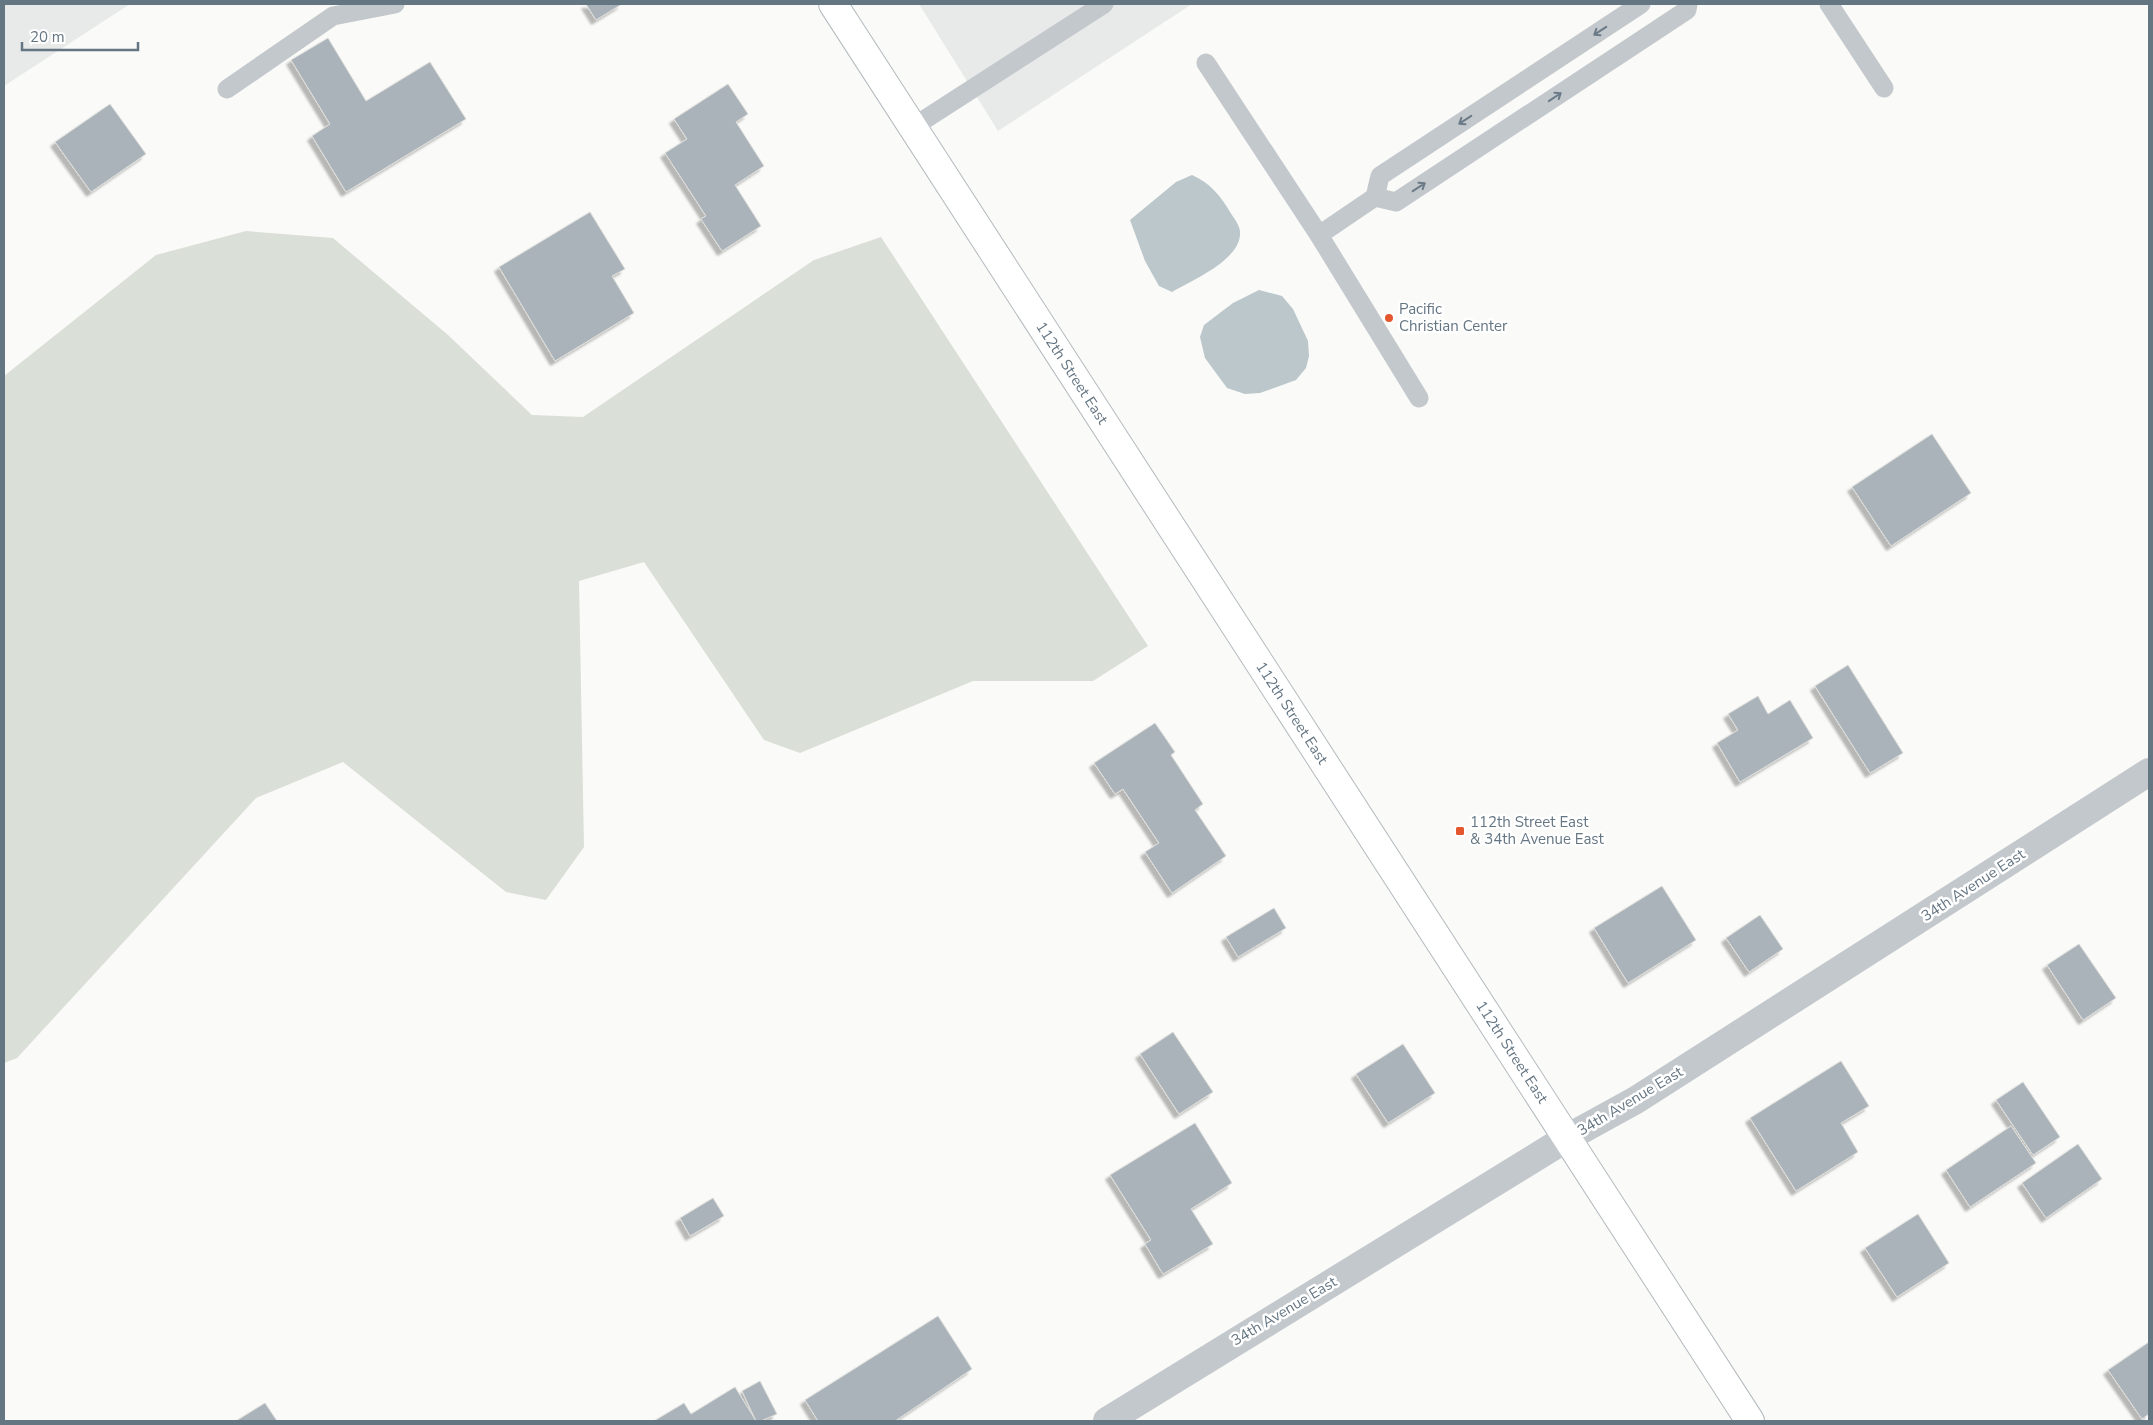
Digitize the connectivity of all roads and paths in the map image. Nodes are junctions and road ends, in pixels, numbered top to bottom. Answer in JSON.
{"nodes":[{"id":1,"x":395,"y":4,"type":"edge"},
{"id":2,"x":833,"y":4,"type":"edge"},
{"id":3,"x":1104,"y":4,"type":"edge"},
{"id":4,"x":1641,"y":4,"type":"edge"},
{"id":5,"x":1688,"y":4,"type":"edge"},
{"id":6,"x":1829,"y":4,"type":"edge"},
{"id":7,"x":1206,"y":63,"type":"dead end"},
{"id":8,"x":1884,"y":88,"type":"dead end"},
{"id":9,"x":227,"y":89,"type":"dead end"},
{"id":10,"x":913,"y":127,"type":"junction"},
{"id":11,"x":1375,"y":198,"type":"junction"},
{"id":12,"x":1319,"y":235,"type":"junction"},
{"id":13,"x":1419,"y":398,"type":"dead end"},
{"id":14,"x":2149,"y":772,"type":"edge"},
{"id":15,"x":1567,"y":1138,"type":"junction"},
{"id":16,"x":1107,"y":1421,"type":"edge"},
{"id":17,"x":1750,"y":1421,"type":"edge"}],
"edges":[{"from":1,"to":9,"type":"lane"},
{"from":2,"to":10,"type":"main road","name":"112th Street East"},
{"from":3,"to":10,"type":"lane"},
{"from":4,"to":11,"type":"lane","one_way":true},
{"from":11,"to":5,"type":"lane","one_way":true},
{"from":6,"to":8,"type":"lane"},
{"from":7,"to":12,"type":"lane"},
{"from":10,"to":15,"type":"main road","name":"112th Street East"},
{"from":11,"to":12,"type":"lane"},
{"from":12,"to":13,"type":"lane"},
{"from":14,"to":15,"type":"street","name":"34th Avenue East"},
{"from":15,"to":16,"type":"street","name":"34th Avenue East"},
{"from":15,"to":17,"type":"main road","name":"112th Street East"}]}
